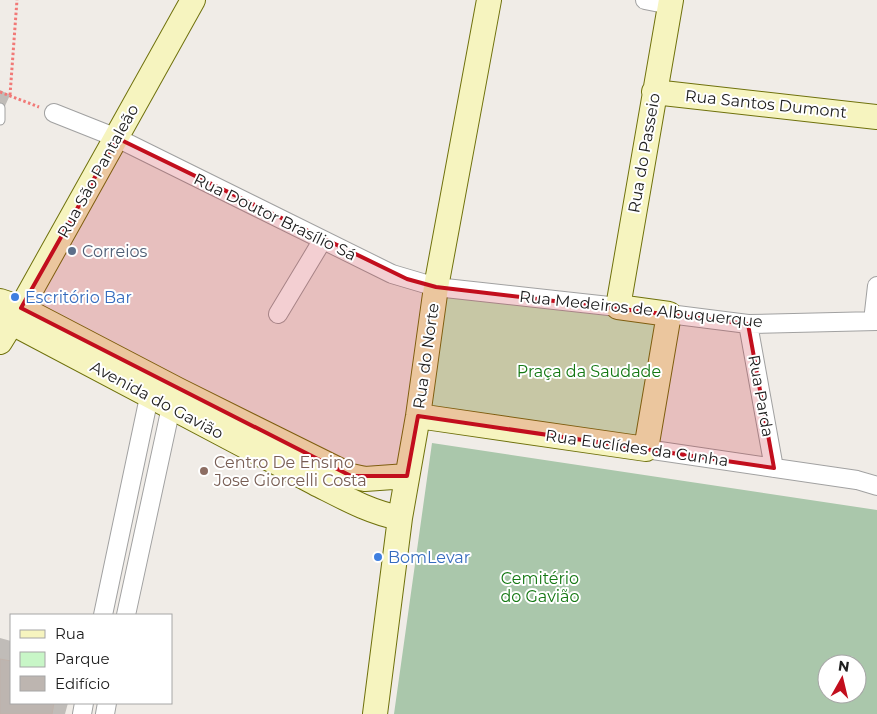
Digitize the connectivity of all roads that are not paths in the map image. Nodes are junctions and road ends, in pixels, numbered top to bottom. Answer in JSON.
{"nodes":[{"id":1,"x":193,"y":0,"type":"edge"},
{"id":2,"x":489,"y":0,"type":"edge"},
{"id":3,"x":645,"y":0,"type":"edge"},
{"id":4,"x":670,"y":2,"type":"edge"},
{"id":5,"x":654,"y":92,"type":"junction"},
{"id":6,"x":0,"y":108,"type":"edge"},
{"id":7,"x":54,"y":113,"type":"road end"},
{"id":8,"x":877,"y":117,"type":"edge"},
{"id":9,"x":0,"y":120,"type":"edge"},
{"id":10,"x":117,"y":138,"type":"junction"},
{"id":11,"x":322,"y":241,"type":"junction"},
{"id":12,"x":436,"y":286,"type":"junction"},
{"id":13,"x":877,"y":286,"type":"edge"},
{"id":14,"x":618,"y":307,"type":"junction"},
{"id":15,"x":278,"y":314,"type":"dead end"},
{"id":16,"x":669,"y":314,"type":"junction"},
{"id":17,"x":7,"y":317,"type":"edge"},
{"id":18,"x":875,"y":321,"type":"edge"},
{"id":19,"x":748,"y":324,"type":"junction"},
{"id":20,"x":153,"y":388,"type":"junction"},
{"id":21,"x":174,"y":398,"type":"junction"},
{"id":22,"x":418,"y":416,"type":"junction"},
{"id":23,"x":646,"y":449,"type":"junction"},
{"id":24,"x":774,"y":468,"type":"junction"},
{"id":25,"x":320,"y":473,"type":"junction"},
{"id":26,"x":877,"y":475,"type":"edge"},
{"id":27,"x":407,"y":476,"type":"junction"},
{"id":28,"x":857,"y":480,"type":"junction"},
{"id":29,"x":877,"y":486,"type":"edge"},
{"id":30,"x":124,"y":514,"type":"junction"},
{"id":31,"x":146,"y":518,"type":"junction"},
{"id":32,"x":400,"y":518,"type":"junction"},
{"id":33,"x":104,"y":614,"type":"edge"},
{"id":34,"x":126,"y":614,"type":"edge"},
{"id":35,"x":375,"y":714,"type":"edge"}],
"edges":[{"from":1,"to":10,"type":"street","name":"Rua São Pantaleão"},
{"from":2,"to":12,"type":"street","name":"Rua do Norte"},
{"from":3,"to":4,"type":"street"},
{"from":4,"to":5,"type":"street","name":"Rua do Passeio"},
{"from":5,"to":8,"type":"street","name":"Rua Santos Dumont"},
{"from":5,"to":14,"type":"street","name":"Rua do Passeio"},
{"from":6,"to":9,"type":"lane"},
{"from":7,"to":10,"type":"street","name":"Rua Doutor Brasílio Sá"},
{"from":10,"to":11,"type":"street","name":"Rua Doutor Brasílio Sá"},
{"from":10,"to":17,"type":"street","name":"Rua São Pantaleão"},
{"from":11,"to":12,"type":"street","name":"Rua Doutor Brasílio Sá"},
{"from":11,"to":15,"type":"street"},
{"from":12,"to":14,"type":"street","name":"Rua Medeiros de Albuquerque"},
{"from":12,"to":22,"type":"street","name":"Rua do Norte"},
{"from":13,"to":18,"type":"street"},
{"from":14,"to":16,"type":"street","name":"Rua Medeiros de Albuquerque"},
{"from":16,"to":19,"type":"street","name":"Rua Medeiros de Albuquerque"},
{"from":16,"to":23,"type":"street"},
{"from":17,"to":20,"type":"street","name":"Avenida do Gavião"},
{"from":18,"to":19,"type":"street","name":"Rua Medeiros de Albuquerque"},
{"from":19,"to":24,"type":"street","name":"Rua Parda"},
{"from":20,"to":21,"type":"street","name":"Avenida do Gavião"},
{"from":20,"to":30,"type":"street"},
{"from":21,"to":25,"type":"street","name":"Avenida do Gavião"},
{"from":21,"to":31,"type":"street"},
{"from":22,"to":23,"type":"street","name":"Rua Euclídes da Cunha"},
{"from":22,"to":27,"type":"street","name":"Rua do Norte"},
{"from":23,"to":24,"type":"street","name":"Rua Euclídes da Cunha"},
{"from":24,"to":28,"type":"street","name":"Rua Euclídes da Cunha"},
{"from":25,"to":27,"type":"street","name":"Avenida do Gavião"},
{"from":25,"to":32,"type":"street","name":"Avenida do Gavião"},
{"from":26,"to":28,"type":"street"},
{"from":27,"to":32,"type":"street","name":"Rua do Norte"},
{"from":28,"to":29,"type":"street"},
{"from":30,"to":31,"type":"street"},
{"from":30,"to":33,"type":"street"},
{"from":31,"to":34,"type":"street"},
{"from":32,"to":35,"type":"street","name":"Rua do Norte"}]}
